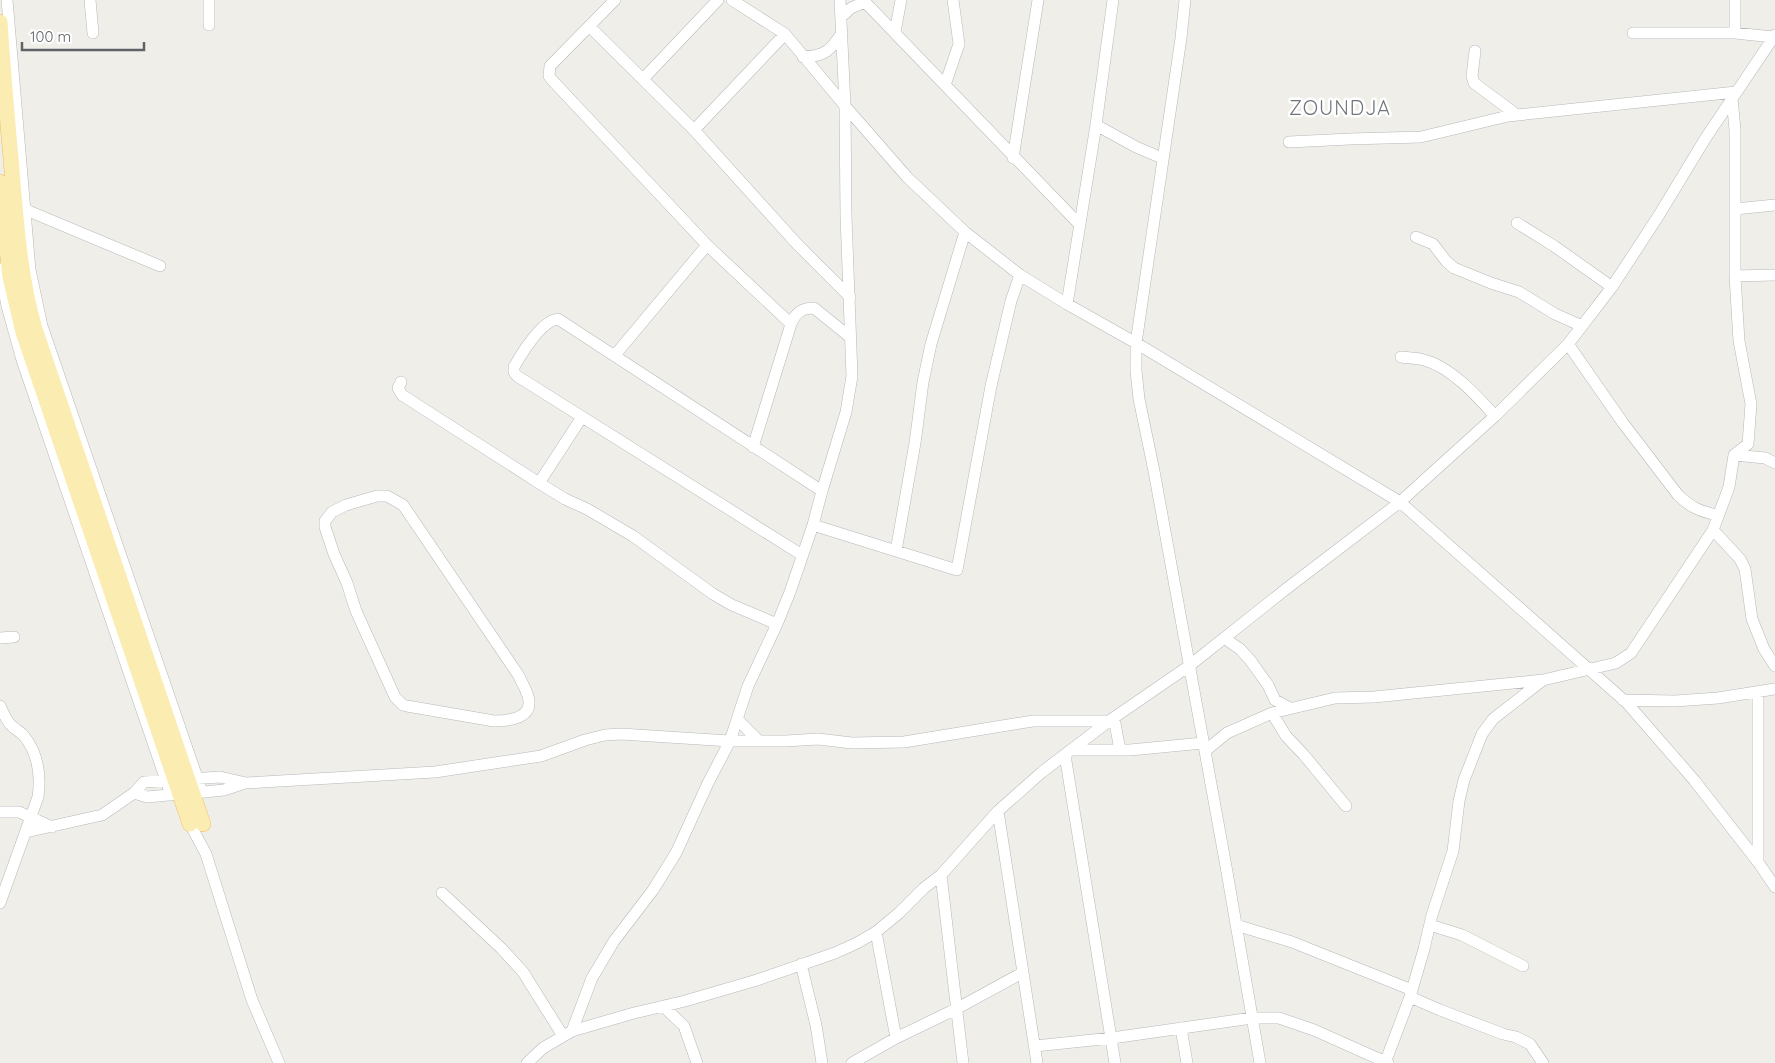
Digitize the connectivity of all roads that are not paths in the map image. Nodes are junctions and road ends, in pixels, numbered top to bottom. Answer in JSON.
{"nodes":[{"id":1,"x":7,"y":0,"type":"edge"},
{"id":2,"x":90,"y":0,"type":"edge"},
{"id":3,"x":209,"y":0,"type":"edge"},
{"id":4,"x":614,"y":0,"type":"edge"},
{"id":5,"x":718,"y":0,"type":"edge"},
{"id":6,"x":732,"y":0,"type":"edge"},
{"id":7,"x":840,"y":0,"type":"edge"},
{"id":8,"x":901,"y":0,"type":"edge"},
{"id":9,"x":953,"y":0,"type":"edge"},
{"id":10,"x":1038,"y":0,"type":"edge"},
{"id":11,"x":1114,"y":0,"type":"edge"},
{"id":12,"x":1185,"y":0,"type":"edge"},
{"id":13,"x":1735,"y":0,"type":"edge"},
{"id":14,"x":864,"y":1,"type":"edge"},
{"id":15,"x":841,"y":17,"type":"junction"},
{"id":16,"x":0,"y":22,"type":"edge"},
{"id":17,"x":209,"y":25,"type":"dead end"},
{"id":18,"x":589,"y":26,"type":"junction"},
{"id":19,"x":896,"y":32,"type":"junction"},
{"id":20,"x":1735,"y":32,"type":"junction"},
{"id":21,"x":93,"y":33,"type":"dead end"},
{"id":22,"x":842,"y":33,"type":"junction"},
{"id":23,"x":1633,"y":33,"type":"dead end"},
{"id":24,"x":785,"y":34,"type":"junction"},
{"id":25,"x":1774,"y":36,"type":"edge"},
{"id":26,"x":1475,"y":51,"type":"dead end"},
{"id":27,"x":803,"y":57,"type":"junction"},
{"id":28,"x":643,"y":78,"type":"junction"},
{"id":29,"x":945,"y":85,"type":"junction"},
{"id":30,"x":1734,"y":95,"type":"junction"},
{"id":31,"x":845,"y":106,"type":"junction"},
{"id":32,"x":1518,"y":116,"type":"junction"},
{"id":33,"x":1096,"y":125,"type":"junction"},
{"id":34,"x":694,"y":130,"type":"junction"},
{"id":35,"x":1289,"y":142,"type":"dead end"},
{"id":36,"x":1013,"y":158,"type":"junction"},
{"id":37,"x":1162,"y":158,"type":"junction"},
{"id":38,"x":0,"y":182,"type":"edge"},
{"id":39,"x":10,"y":205,"type":"edge"},
{"id":40,"x":1775,"y":205,"type":"edge"},
{"id":41,"x":1735,"y":209,"type":"junction"},
{"id":42,"x":1517,"y":223,"type":"dead end"},
{"id":43,"x":1079,"y":224,"type":"junction"},
{"id":44,"x":964,"y":232,"type":"junction"},
{"id":45,"x":1416,"y":236,"type":"dead end"},
{"id":46,"x":707,"y":244,"type":"junction"},
{"id":47,"x":160,"y":266,"type":"dead end"},
{"id":48,"x":0,"y":269,"type":"edge"},
{"id":49,"x":1020,"y":275,"type":"junction"},
{"id":50,"x":1775,"y":275,"type":"edge"},
{"id":51,"x":1735,"y":276,"type":"junction"},
{"id":52,"x":1612,"y":287,"type":"junction"},
{"id":53,"x":850,"y":297,"type":"junction"},
{"id":54,"x":1066,"y":304,"type":"junction"},
{"id":55,"x":791,"y":324,"type":"junction"},
{"id":56,"x":1582,"y":326,"type":"junction"},
{"id":57,"x":850,"y":337,"type":"junction"},
{"id":58,"x":1136,"y":343,"type":"junction"},
{"id":59,"x":1568,"y":344,"type":"junction"},
{"id":60,"x":614,"y":355,"type":"junction"},
{"id":61,"x":1401,"y":357,"type":"dead end"},
{"id":62,"x":401,"y":382,"type":"dead end"},
{"id":63,"x":1495,"y":416,"type":"junction"},
{"id":64,"x":582,"y":417,"type":"junction"},
{"id":65,"x":753,"y":447,"type":"junction"},
{"id":66,"x":1734,"y":455,"type":"junction"},
{"id":67,"x":1775,"y":462,"type":"edge"},
{"id":68,"x":539,"y":483,"type":"junction"},
{"id":69,"x":822,"y":491,"type":"junction"},
{"id":70,"x":1400,"y":502,"type":"junction"},
{"id":71,"x":1718,"y":515,"type":"junction"},
{"id":72,"x":813,"y":525,"type":"junction"},
{"id":73,"x":1713,"y":530,"type":"junction"},
{"id":74,"x":896,"y":551,"type":"junction"},
{"id":75,"x":334,"y":554,"type":"joint"},
{"id":76,"x":802,"y":555,"type":"junction"},
{"id":77,"x":777,"y":624,"type":"junction"},
{"id":78,"x":14,"y":637,"type":"dead end"},
{"id":79,"x":0,"y":638,"type":"edge"},
{"id":80,"x":1224,"y":638,"type":"junction"},
{"id":81,"x":1189,"y":666,"type":"junction"},
{"id":82,"x":1775,"y":666,"type":"edge"},
{"id":83,"x":1589,"y":669,"type":"junction"},
{"id":84,"x":1543,"y":680,"type":"junction"},
{"id":85,"x":1775,"y":689,"type":"edge"},
{"id":86,"x":1758,"y":692,"type":"junction"},
{"id":87,"x":1623,"y":700,"type":"junction"},
{"id":88,"x":0,"y":706,"type":"edge"},
{"id":89,"x":1290,"y":708,"type":"junction"},
{"id":90,"x":1272,"y":713,"type":"junction"},
{"id":91,"x":1111,"y":719,"type":"junction"},
{"id":92,"x":738,"y":720,"type":"junction"},
{"id":93,"x":758,"y":740,"type":"junction"},
{"id":94,"x":730,"y":741,"type":"junction"},
{"id":95,"x":1204,"y":747,"type":"junction"},
{"id":96,"x":1120,"y":750,"type":"junction"},
{"id":97,"x":1068,"y":752,"type":"junction"},
{"id":98,"x":184,"y":787,"type":"junction"},
{"id":99,"x":1346,"y":806,"type":"dead end"},
{"id":100,"x":998,"y":811,"type":"junction"},
{"id":101,"x":0,"y":812,"type":"edge"},
{"id":102,"x":30,"y":818,"type":"junction"},
{"id":103,"x":197,"y":824,"type":"joint"},
{"id":104,"x":52,"y":827,"type":"junction"},
{"id":105,"x":26,"y":832,"type":"junction"},
{"id":106,"x":1758,"y":862,"type":"junction"},
{"id":107,"x":941,"y":875,"type":"junction"},
{"id":108,"x":1775,"y":887,"type":"edge"},
{"id":109,"x":442,"y":893,"type":"dead end"},
{"id":110,"x":0,"y":903,"type":"edge"},
{"id":111,"x":1236,"y":925,"type":"junction"},
{"id":112,"x":1430,"y":925,"type":"junction"},
{"id":113,"x":876,"y":932,"type":"junction"},
{"id":114,"x":801,"y":964,"type":"junction"},
{"id":115,"x":1523,"y":966,"type":"dead end"},
{"id":116,"x":1022,"y":973,"type":"junction"},
{"id":117,"x":1411,"y":993,"type":"junction"},
{"id":118,"x":685,"y":1001,"type":"junction"},
{"id":119,"x":664,"y":1007,"type":"junction"},
{"id":120,"x":956,"y":1009,"type":"junction"},
{"id":121,"x":1252,"y":1018,"type":"junction"},
{"id":122,"x":684,"y":1026,"type":"junction"},
{"id":123,"x":1181,"y":1028,"type":"junction"},
{"id":124,"x":568,"y":1033,"type":"junction"},
{"id":125,"x":896,"y":1038,"type":"junction"},
{"id":126,"x":1112,"y":1038,"type":"junction"},
{"id":127,"x":1034,"y":1046,"type":"junction"},
{"id":128,"x":279,"y":1063,"type":"edge"},
{"id":129,"x":527,"y":1063,"type":"edge"},
{"id":130,"x":697,"y":1063,"type":"edge"},
{"id":131,"x":822,"y":1063,"type":"edge"},
{"id":132,"x":852,"y":1063,"type":"edge"},
{"id":133,"x":963,"y":1063,"type":"edge"},
{"id":134,"x":1037,"y":1063,"type":"edge"},
{"id":135,"x":1116,"y":1063,"type":"edge"},
{"id":136,"x":1188,"y":1063,"type":"edge"},
{"id":137,"x":1260,"y":1063,"type":"edge"},
{"id":138,"x":1386,"y":1063,"type":"edge"},
{"id":139,"x":1543,"y":1063,"type":"edge"}],
"edges":[{"from":1,"to":39,"type":"street"},
{"from":2,"to":21,"type":"street"},
{"from":3,"to":17,"type":"street"},
{"from":4,"to":18,"type":"street"},
{"from":5,"to":28,"type":"street"},
{"from":6,"to":24,"type":"street"},
{"from":7,"to":15,"type":"street"},
{"from":8,"to":19,"type":"street"},
{"from":9,"to":29,"type":"street"},
{"from":10,"to":36,"type":"street"},
{"from":11,"to":33,"type":"street"},
{"from":12,"to":37,"type":"street"},
{"from":13,"to":20,"type":"street"},
{"from":14,"to":15,"type":"street"},
{"from":14,"to":19,"type":"street"},
{"from":15,"to":22,"type":"street"},
{"from":16,"to":39,"type":"main road"},
{"from":18,"to":28,"type":"street"},
{"from":18,"to":46,"type":"street"},
{"from":19,"to":29,"type":"street"},
{"from":20,"to":23,"type":"street"},
{"from":20,"to":25,"type":"street"},
{"from":22,"to":27,"type":"street"},
{"from":22,"to":31,"type":"street"},
{"from":24,"to":27,"type":"street"},
{"from":24,"to":34,"type":"street"},
{"from":25,"to":30,"type":"street"},
{"from":26,"to":32,"type":"street"},
{"from":27,"to":31,"type":"street"},
{"from":28,"to":34,"type":"street"},
{"from":29,"to":36,"type":"street"},
{"from":30,"to":32,"type":"street"},
{"from":30,"to":41,"type":"street"},
{"from":30,"to":52,"type":"street"},
{"from":31,"to":44,"type":"street"},
{"from":31,"to":53,"type":"street"},
{"from":32,"to":35,"type":"street"},
{"from":33,"to":37,"type":"street"},
{"from":33,"to":43,"type":"street"},
{"from":34,"to":53,"type":"street"},
{"from":36,"to":43,"type":"street"},
{"from":37,"to":58,"type":"street"},
{"from":38,"to":39,"type":"main road"},
{"from":39,"to":47,"type":"street"},
{"from":39,"to":98,"type":"street"},
{"from":39,"to":98,"type":"main road"},
{"from":40,"to":41,"type":"street"},
{"from":41,"to":51,"type":"street"},
{"from":42,"to":52,"type":"street"},
{"from":43,"to":54,"type":"street"},
{"from":44,"to":49,"type":"street"},
{"from":44,"to":74,"type":"street"},
{"from":45,"to":56,"type":"street"},
{"from":46,"to":55,"type":"street"},
{"from":46,"to":60,"type":"street"},
{"from":48,"to":98,"type":"street"},
{"from":49,"to":54,"type":"street"},
{"from":49,"to":74,"type":"street"},
{"from":50,"to":51,"type":"street"},
{"from":51,"to":66,"type":"street"},
{"from":52,"to":56,"type":"street"},
{"from":53,"to":57,"type":"street"},
{"from":54,"to":58,"type":"street"},
{"from":55,"to":57,"type":"street"},
{"from":55,"to":65,"type":"street"},
{"from":56,"to":59,"type":"street"},
{"from":57,"to":69,"type":"street"},
{"from":58,"to":70,"type":"street"},
{"from":58,"to":81,"type":"street"},
{"from":59,"to":63,"type":"street"},
{"from":59,"to":71,"type":"street"},
{"from":60,"to":64,"type":"street"},
{"from":60,"to":65,"type":"street"},
{"from":61,"to":63,"type":"street"},
{"from":62,"to":68,"type":"street"},
{"from":63,"to":70,"type":"street"},
{"from":64,"to":68,"type":"street"},
{"from":64,"to":76,"type":"street"},
{"from":65,"to":69,"type":"street"},
{"from":66,"to":67,"type":"street"},
{"from":66,"to":71,"type":"street"},
{"from":68,"to":77,"type":"street"},
{"from":69,"to":72,"type":"street"},
{"from":70,"to":80,"type":"street"},
{"from":70,"to":83,"type":"street"},
{"from":71,"to":73,"type":"street"},
{"from":72,"to":74,"type":"street"},
{"from":72,"to":76,"type":"street"},
{"from":73,"to":82,"type":"street"},
{"from":73,"to":83,"type":"street"},
{"from":75,"to":75,"type":"street"},
{"from":76,"to":77,"type":"street"},
{"from":77,"to":92,"type":"street"},
{"from":78,"to":79,"type":"street"},
{"from":80,"to":81,"type":"street"},
{"from":80,"to":89,"type":"street"},
{"from":81,"to":91,"type":"street"},
{"from":81,"to":95,"type":"street"},
{"from":83,"to":84,"type":"street"},
{"from":83,"to":87,"type":"street"},
{"from":84,"to":89,"type":"street"},
{"from":84,"to":112,"type":"street"},
{"from":85,"to":86,"type":"street"},
{"from":86,"to":87,"type":"street"},
{"from":86,"to":106,"type":"street"},
{"from":87,"to":106,"type":"street"},
{"from":88,"to":102,"type":"street"},
{"from":89,"to":90,"type":"street"},
{"from":90,"to":95,"type":"street"},
{"from":90,"to":99,"type":"street"},
{"from":91,"to":93,"type":"street"},
{"from":91,"to":96,"type":"street"},
{"from":91,"to":97,"type":"street"},
{"from":92,"to":93,"type":"street"},
{"from":92,"to":94,"type":"street"},
{"from":93,"to":94,"type":"street"},
{"from":94,"to":98,"type":"street"},
{"from":94,"to":124,"type":"street"},
{"from":95,"to":96,"type":"street"},
{"from":95,"to":111,"type":"street"},
{"from":96,"to":97,"type":"street"},
{"from":97,"to":100,"type":"street"},
{"from":97,"to":126,"type":"street"},
{"from":98,"to":103,"type":"main road"},
{"from":98,"to":104,"type":"street"},
{"from":100,"to":107,"type":"street"},
{"from":100,"to":116,"type":"street"},
{"from":101,"to":102,"type":"street"},
{"from":102,"to":104,"type":"street"},
{"from":102,"to":105,"type":"street"},
{"from":103,"to":128,"type":"street"},
{"from":104,"to":105,"type":"street"},
{"from":105,"to":110,"type":"street"},
{"from":106,"to":108,"type":"street"},
{"from":107,"to":113,"type":"street"},
{"from":107,"to":120,"type":"street"},
{"from":109,"to":124,"type":"street"},
{"from":111,"to":117,"type":"street"},
{"from":111,"to":121,"type":"street"},
{"from":112,"to":115,"type":"street"},
{"from":112,"to":117,"type":"street"},
{"from":113,"to":114,"type":"street"},
{"from":113,"to":125,"type":"street"},
{"from":114,"to":118,"type":"street"},
{"from":114,"to":131,"type":"street"},
{"from":116,"to":120,"type":"street"},
{"from":116,"to":127,"type":"street"},
{"from":117,"to":138,"type":"street"},
{"from":117,"to":139,"type":"street"},
{"from":118,"to":119,"type":"street"},
{"from":118,"to":122,"type":"street"},
{"from":119,"to":122,"type":"street"},
{"from":119,"to":124,"type":"street"},
{"from":120,"to":125,"type":"street"},
{"from":120,"to":133,"type":"street"},
{"from":121,"to":123,"type":"street"},
{"from":121,"to":137,"type":"street"},
{"from":121,"to":138,"type":"street"},
{"from":122,"to":130,"type":"street"},
{"from":123,"to":126,"type":"street"},
{"from":123,"to":136,"type":"street"},
{"from":124,"to":129,"type":"street"},
{"from":125,"to":132,"type":"street"},
{"from":126,"to":127,"type":"street"},
{"from":126,"to":135,"type":"street"},
{"from":127,"to":134,"type":"street"}]}
